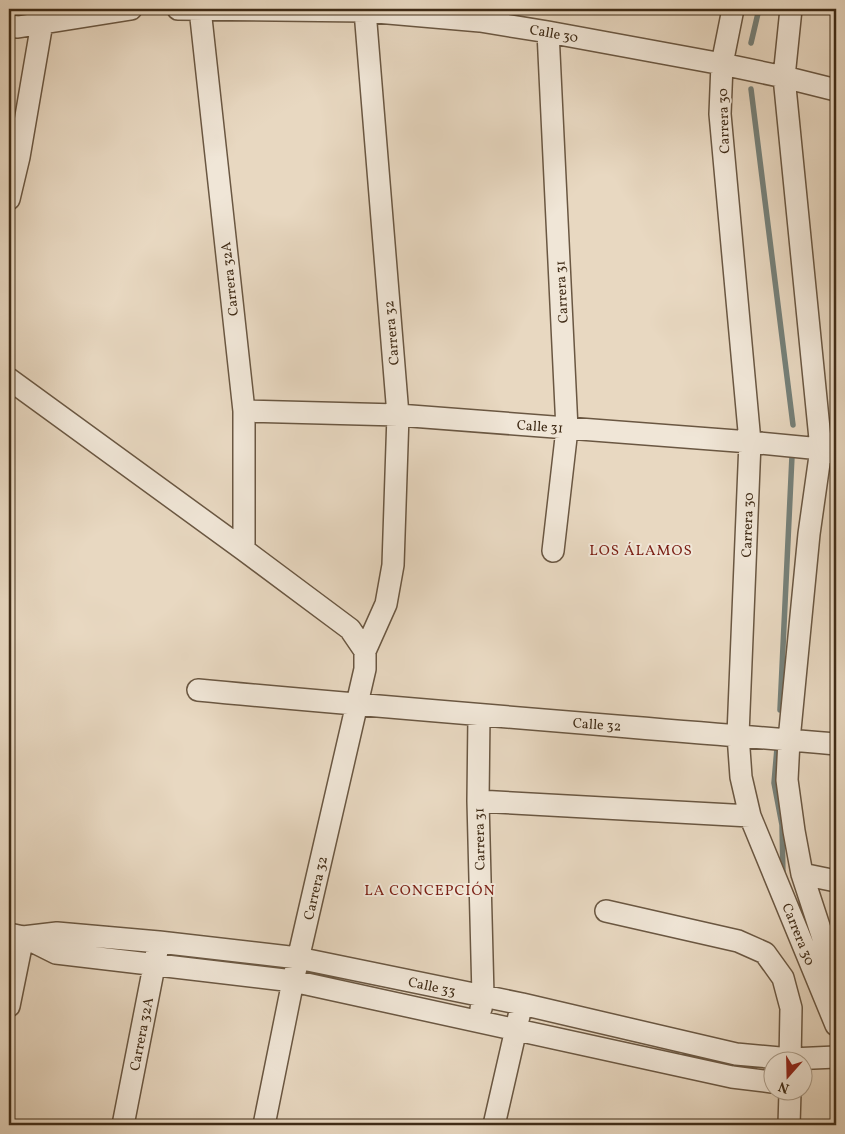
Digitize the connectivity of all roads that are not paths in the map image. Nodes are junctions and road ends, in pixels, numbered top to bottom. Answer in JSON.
{"nodes":[{"id":1,"x":132,"y":9,"type":"edge"},
{"id":2,"x":178,"y":9,"type":"edge"},
{"id":3,"x":200,"y":9,"type":"edge"},
{"id":4,"x":732,"y":9,"type":"edge"},
{"id":5,"x":791,"y":9,"type":"edge"},
{"id":6,"x":365,"y":11,"type":"junction"},
{"id":7,"x":480,"y":15,"type":"edge"},
{"id":8,"x":42,"y":23,"type":"junction"},
{"id":9,"x":9,"y":26,"type":"edge"},
{"id":10,"x":548,"y":32,"type":"junction"},
{"id":11,"x":722,"y":64,"type":"junction"},
{"id":12,"x":784,"y":77,"type":"junction"},
{"id":13,"x":836,"y":90,"type":"edge"},
{"id":14,"x":14,"y":155,"type":"edge"},
{"id":15,"x":9,"y":199,"type":"edge"},
{"id":16,"x":9,"y":379,"type":"edge"},
{"id":17,"x":244,"y":411,"type":"junction"},
{"id":18,"x":398,"y":415,"type":"junction"},
{"id":19,"x":568,"y":429,"type":"junction"},
{"id":20,"x":750,"y":442,"type":"junction"},
{"id":21,"x":828,"y":451,"type":"edge"},
{"id":22,"x":244,"y":550,"type":"junction"},
{"id":23,"x":553,"y":551,"type":"dead end"},
{"id":24,"x":365,"y":650,"type":"junction"},
{"id":25,"x":198,"y":690,"type":"dead end"},
{"id":26,"x":358,"y":705,"type":"junction"},
{"id":27,"x":479,"y":716,"type":"junction"},
{"id":28,"x":738,"y":735,"type":"junction"},
{"id":29,"x":789,"y":740,"type":"junction"},
{"id":30,"x":836,"y":744,"type":"edge"},
{"id":31,"x":478,"y":801,"type":"junction"},
{"id":32,"x":750,"y":816,"type":"junction"},
{"id":33,"x":802,"y":874,"type":"junction"},
{"id":34,"x":836,"y":881,"type":"edge"},
{"id":35,"x":606,"y":911,"type":"dead end"},
{"id":36,"x":16,"y":936,"type":"edge"},
{"id":37,"x":159,"y":942,"type":"junction"},
{"id":38,"x":298,"y":958,"type":"junction"},
{"id":39,"x":154,"y":965,"type":"junction"},
{"id":40,"x":836,"y":978,"type":"edge"},
{"id":41,"x":293,"y":980,"type":"junction"},
{"id":42,"x":483,"y":996,"type":"junction"},
{"id":43,"x":522,"y":1004,"type":"junction"},
{"id":44,"x":9,"y":1006,"type":"edge"},
{"id":45,"x":480,"y":1022,"type":"junction"},
{"id":46,"x":836,"y":1025,"type":"edge"},
{"id":47,"x":516,"y":1029,"type":"junction"},
{"id":48,"x":791,"y":1052,"type":"edge"},
{"id":49,"x":836,"y":1056,"type":"edge"},
{"id":50,"x":762,"y":1057,"type":"edge"},
{"id":51,"x":812,"y":1058,"type":"edge"},
{"id":52,"x":762,"y":1081,"type":"edge"},
{"id":53,"x":790,"y":1102,"type":"edge"},
{"id":54,"x":268,"y":1124,"type":"edge"},
{"id":55,"x":123,"y":1125,"type":"edge"},
{"id":56,"x":494,"y":1125,"type":"edge"},
{"id":57,"x":789,"y":1125,"type":"edge"}],
"edges":[{"from":1,"to":8,"type":"street"},
{"from":2,"to":3,"type":"street","name":"Calle 30"},
{"from":3,"to":6,"type":"street","name":"Calle 30"},
{"from":3,"to":17,"type":"street","name":"Carrera 32A"},
{"from":4,"to":11,"type":"street","name":"Carrera 30"},
{"from":5,"to":12,"type":"street","name":"Carrera 30"},
{"from":6,"to":7,"type":"street","name":"Calle 30"},
{"from":6,"to":18,"type":"street","name":"Carrera 32"},
{"from":7,"to":10,"type":"street","name":"Calle 30"},
{"from":8,"to":9,"type":"street"},
{"from":8,"to":14,"type":"street"},
{"from":10,"to":11,"type":"street","name":"Calle 30"},
{"from":10,"to":19,"type":"street","name":"Carrera 31"},
{"from":11,"to":12,"type":"street","name":"Calle 30"},
{"from":11,"to":20,"type":"street","name":"Carrera 30"},
{"from":12,"to":13,"type":"street","name":"Calle 30"},
{"from":12,"to":21,"type":"street","name":"Carrera 30"},
{"from":14,"to":15,"type":"street"},
{"from":16,"to":22,"type":"street"},
{"from":17,"to":18,"type":"street","name":"Calle 31"},
{"from":17,"to":22,"type":"street","name":"Carrera 32A"},
{"from":18,"to":19,"type":"street","name":"Calle 31"},
{"from":18,"to":24,"type":"street","name":"Carrera 32"},
{"from":19,"to":20,"type":"street","name":"Calle 31"},
{"from":19,"to":23,"type":"street","name":"Carrera 31"},
{"from":20,"to":21,"type":"street","name":"Calle 31"},
{"from":20,"to":28,"type":"street","name":"Carrera 30"},
{"from":21,"to":29,"type":"street","name":"Carrera 30"},
{"from":22,"to":24,"type":"street"},
{"from":24,"to":26,"type":"street","name":"Carrera 32"},
{"from":25,"to":26,"type":"street","name":"Calle 32"},
{"from":26,"to":27,"type":"street","name":"Calle 32"},
{"from":26,"to":38,"type":"street","name":"Carrera 32"},
{"from":27,"to":28,"type":"street","name":"Calle 32"},
{"from":27,"to":31,"type":"street","name":"Carrera 31"},
{"from":28,"to":29,"type":"street","name":"Calle 32"},
{"from":28,"to":32,"type":"street","name":"Carrera 30"},
{"from":29,"to":30,"type":"street","name":"Calle 32"},
{"from":29,"to":33,"type":"street","name":"Carrera 30"},
{"from":31,"to":32,"type":"street"},
{"from":31,"to":42,"type":"street","name":"Carrera 31"},
{"from":32,"to":46,"type":"street","name":"Carrera 30"},
{"from":33,"to":34,"type":"street"},
{"from":33,"to":40,"type":"street","name":"Carrera 30"},
{"from":35,"to":48,"type":"street"},
{"from":36,"to":37,"type":"street","name":"Calle 33"},
{"from":36,"to":39,"type":"street","name":"Calle 33"},
{"from":36,"to":44,"type":"street"},
{"from":37,"to":38,"type":"street","name":"Calle 33"},
{"from":37,"to":39,"type":"street","name":"Carrera 32A"},
{"from":38,"to":41,"type":"street","name":"Carrera 32"},
{"from":38,"to":42,"type":"street","name":"Calle 33"},
{"from":39,"to":41,"type":"street","name":"Calle 33"},
{"from":39,"to":55,"type":"street","name":"Carrera 32A"},
{"from":41,"to":45,"type":"street","name":"Calle 33"},
{"from":41,"to":54,"type":"street","name":"Carrera 32"},
{"from":42,"to":43,"type":"street","name":"Calle 33"},
{"from":42,"to":45,"type":"street","name":"Carrera 31"},
{"from":43,"to":47,"type":"street"},
{"from":43,"to":50,"type":"street","name":"Calle 33"},
{"from":45,"to":47,"type":"street","name":"Calle 33"},
{"from":47,"to":52,"type":"street","name":"Calle 33"},
{"from":47,"to":56,"type":"street"},
{"from":49,"to":51,"type":"street","name":"Calle 33"},
{"from":53,"to":57,"type":"street"}]}
